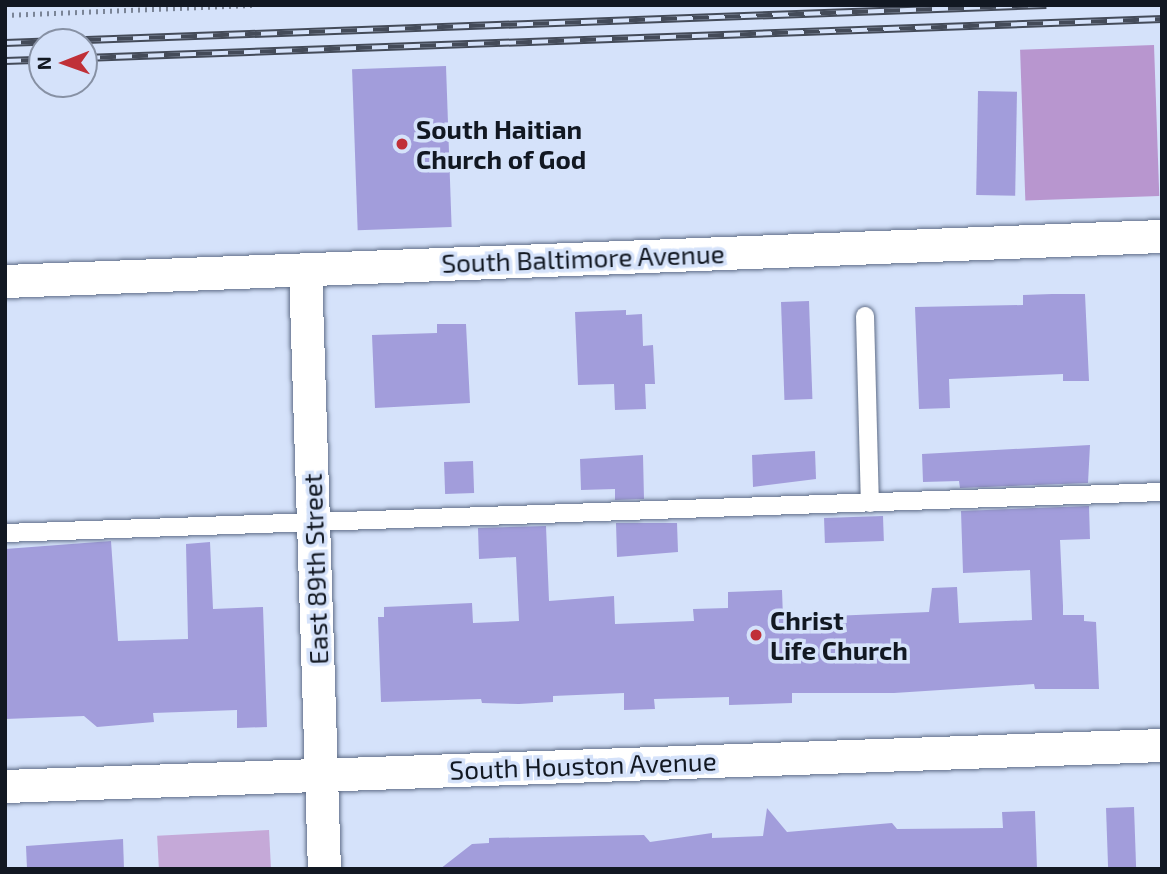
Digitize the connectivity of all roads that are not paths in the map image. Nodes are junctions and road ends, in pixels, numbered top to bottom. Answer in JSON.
{"nodes":[{"id":1,"x":1162,"y":236,"type":"edge"},
{"id":2,"x":305,"y":269,"type":"junction"},
{"id":3,"x":5,"y":281,"type":"edge"},
{"id":4,"x":865,"y":316,"type":"dead end"},
{"id":5,"x":1162,"y":492,"type":"edge"},
{"id":6,"x":870,"y":503,"type":"junction"},
{"id":7,"x":313,"y":522,"type":"junction"},
{"id":8,"x":5,"y":533,"type":"edge"},
{"id":9,"x":1162,"y":745,"type":"edge"},
{"id":10,"x":322,"y":775,"type":"junction"},
{"id":11,"x":5,"y":786,"type":"edge"},
{"id":12,"x":324,"y":869,"type":"edge"}],
"edges":[{"from":1,"to":2,"type":"street","name":"South Baltimore Avenue"},
{"from":2,"to":3,"type":"street","name":"South Baltimore Avenue"},
{"from":2,"to":7,"type":"street","name":"East 89th Street"},
{"from":4,"to":6,"type":"lane"},
{"from":5,"to":6,"type":"lane"},
{"from":6,"to":7,"type":"lane"},
{"from":7,"to":8,"type":"lane"},
{"from":7,"to":10,"type":"street","name":"East 89th Street"},
{"from":9,"to":10,"type":"street","name":"South Houston Avenue"},
{"from":10,"to":11,"type":"street","name":"South Houston Avenue"},
{"from":10,"to":12,"type":"street","name":"East 89th Street"}]}
